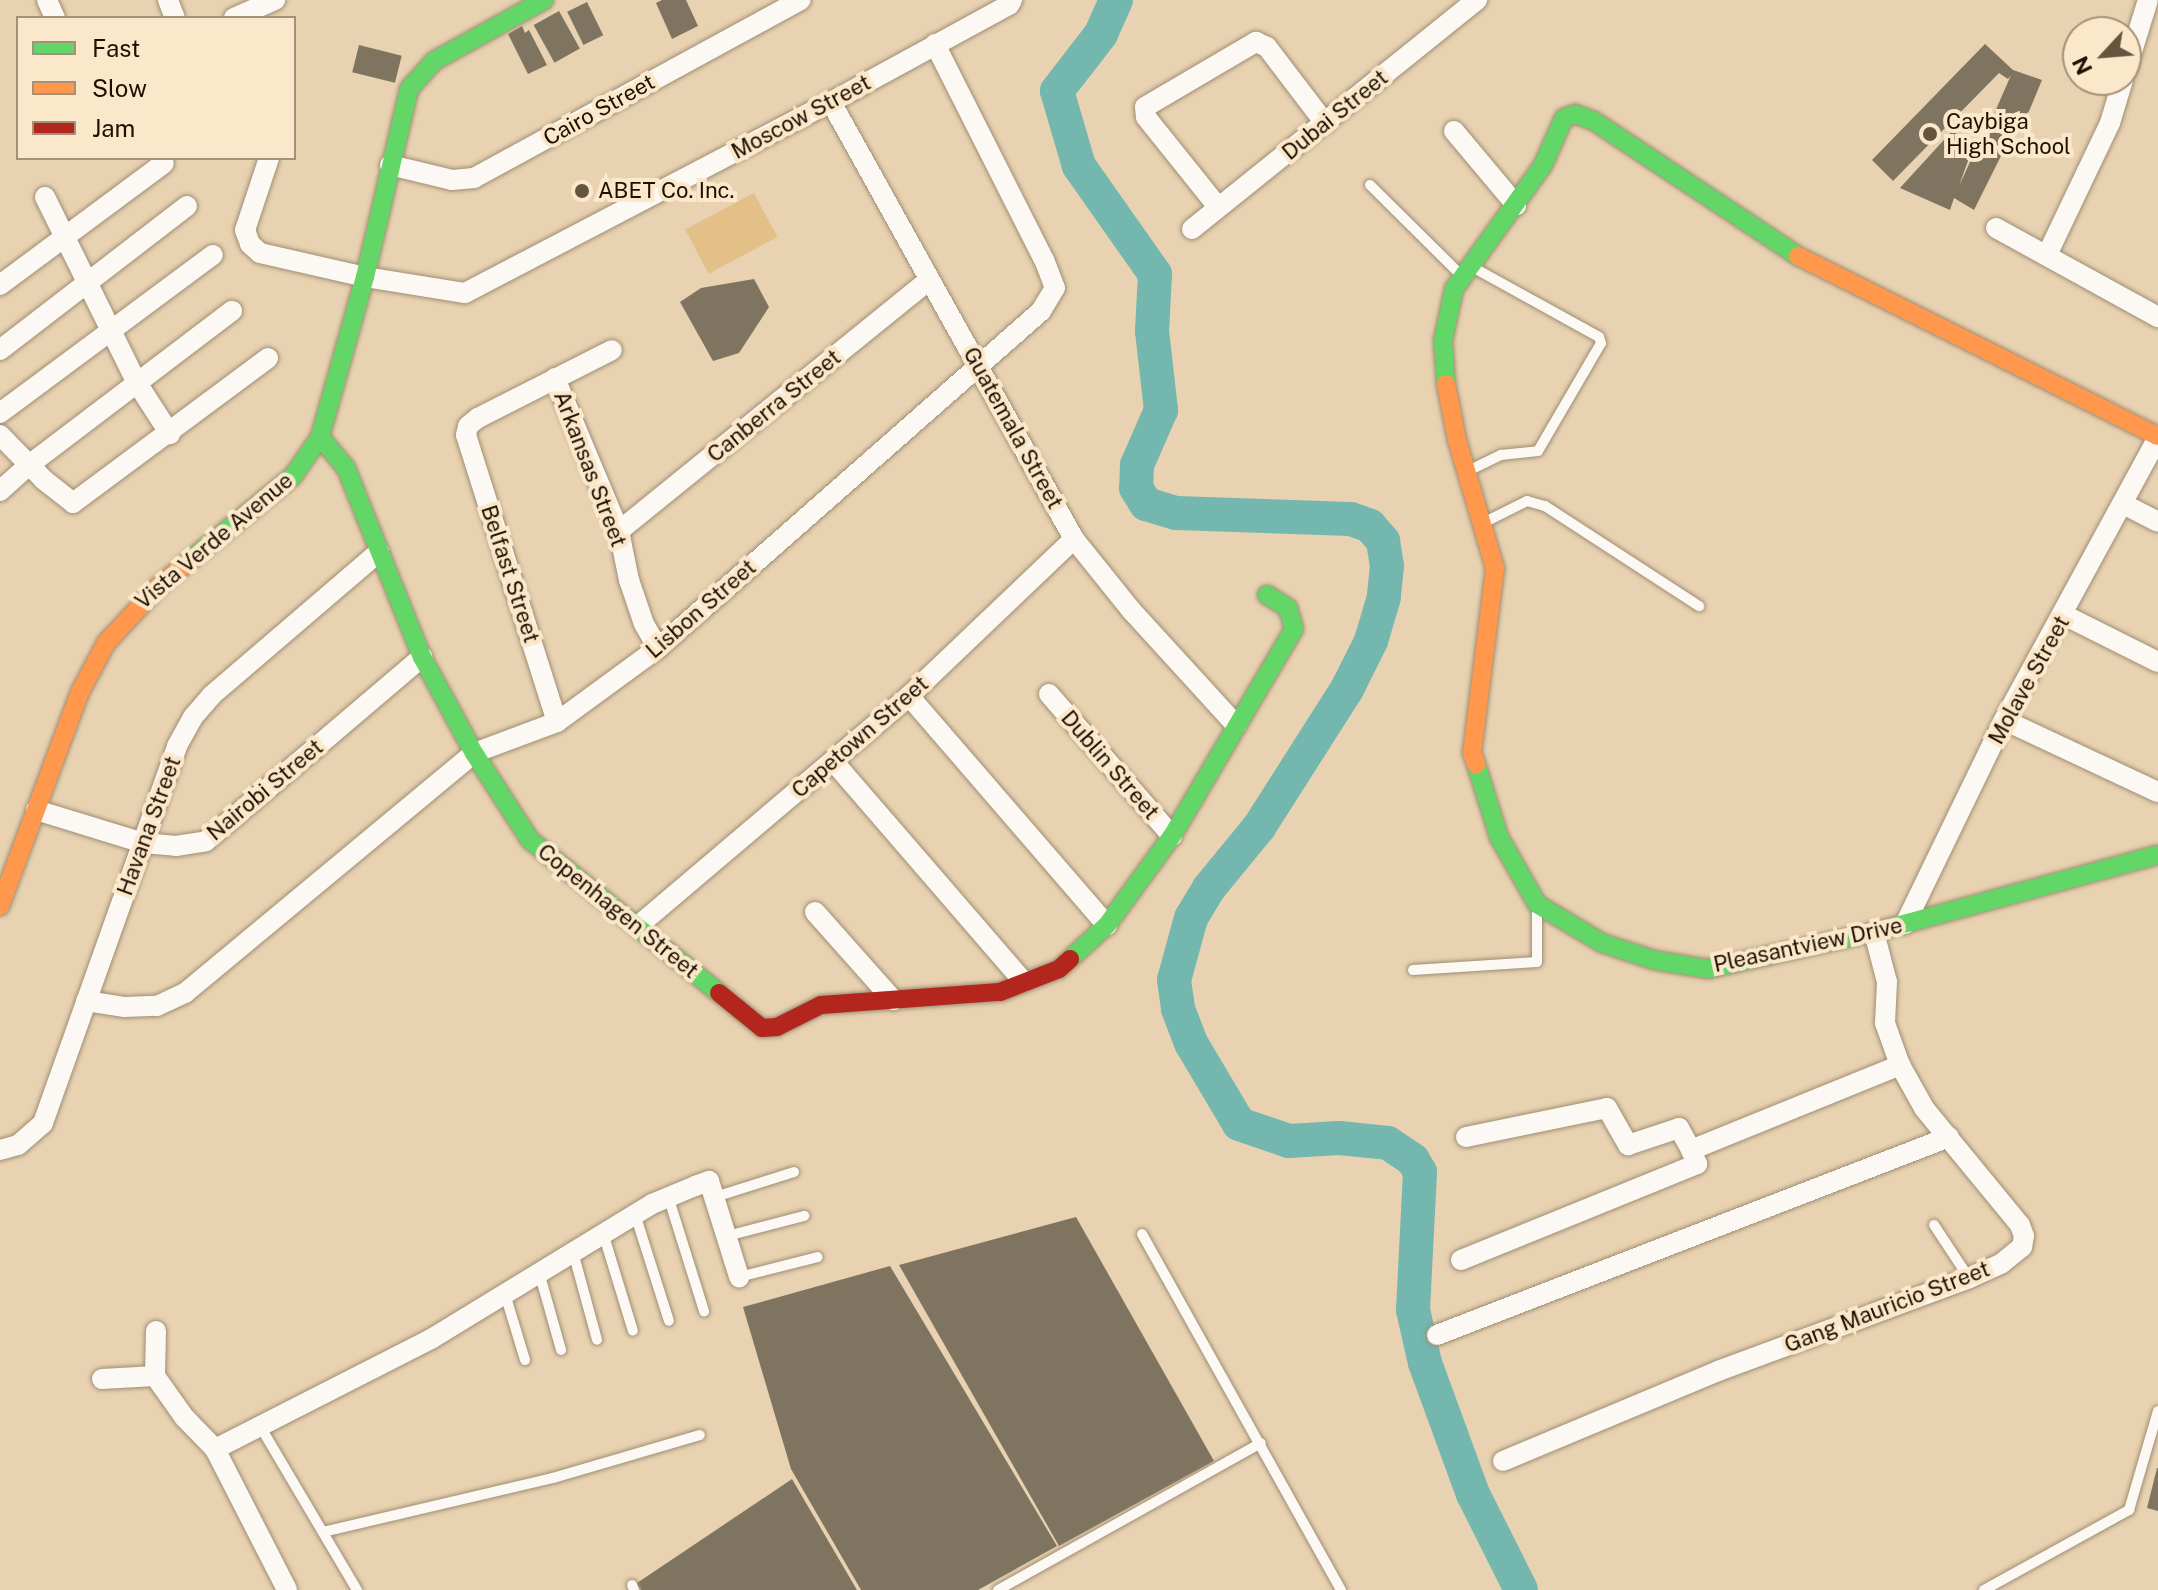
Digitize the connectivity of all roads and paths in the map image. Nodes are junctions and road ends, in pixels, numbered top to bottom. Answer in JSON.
{"nodes":[{"id":1,"x":275,"y":0,"type":"edge"},
{"id":2,"x":544,"y":0,"type":"edge"},
{"id":3,"x":801,"y":0,"type":"edge"},
{"id":4,"x":1012,"y":0,"type":"edge"},
{"id":5,"x":1477,"y":0,"type":"edge"},
{"id":6,"x":2148,"y":0,"type":"edge"},
{"id":7,"x":239,"y":16,"type":"edge"},
{"id":8,"x":2142,"y":19,"type":"edge"},
{"id":9,"x":935,"y":44,"type":"junction"},
{"id":10,"x":2118,"y":96,"type":"edge"},
{"id":11,"x":831,"y":102,"type":"junction"},
{"id":12,"x":1325,"y":123,"type":"junction"},
{"id":13,"x":1454,"y":131,"type":"dead end"},
{"id":14,"x":268,"y":160,"type":"edge"},
{"id":15,"x":164,"y":163,"type":"dead end"},
{"id":16,"x":390,"y":165,"type":"junction"},
{"id":17,"x":1370,"y":185,"type":"dead end"},
{"id":18,"x":45,"y":197,"type":"dead end"},
{"id":19,"x":1516,"y":205,"type":"junction"},
{"id":20,"x":187,"y":206,"type":"dead end"},
{"id":21,"x":1218,"y":207,"type":"junction"},
{"id":22,"x":1996,"y":228,"type":"dead end"},
{"id":23,"x":1192,"y":229,"type":"dead end"},
{"id":24,"x":65,"y":236,"type":"junction"},
{"id":25,"x":213,"y":255,"type":"dead end"},
{"id":26,"x":2047,"y":255,"type":"junction"},
{"id":27,"x":1465,"y":270,"type":"junction"},
{"id":28,"x":365,"y":277,"type":"junction"},
{"id":29,"x":929,"y":280,"type":"junction"},
{"id":30,"x":87,"y":283,"type":"junction"},
{"id":31,"x":0,"y":285,"type":"edge"},
{"id":32,"x":232,"y":311,"type":"dead end"},
{"id":33,"x":2158,"y":317,"type":"edge"},
{"id":34,"x":111,"y":331,"type":"junction"},
{"id":35,"x":0,"y":350,"type":"edge"},
{"id":36,"x":612,"y":350,"type":"dead end"},
{"id":37,"x":268,"y":358,"type":"dead end"},
{"id":38,"x":979,"y":364,"type":"junction"},
{"id":39,"x":555,"y":378,"type":"junction"},
{"id":40,"x":137,"y":383,"type":"junction"},
{"id":41,"x":0,"y":413,"type":"edge"},
{"id":42,"x":170,"y":434,"type":"junction"},
{"id":43,"x":0,"y":435,"type":"edge"},
{"id":44,"x":320,"y":437,"type":"junction"},
{"id":45,"x":2158,"y":437,"type":"edge"},
{"id":46,"x":29,"y":465,"type":"junction"},
{"id":47,"x":1467,"y":472,"type":"junction"},
{"id":48,"x":0,"y":491,"type":"edge"},
{"id":49,"x":2123,"y":504,"type":"junction"},
{"id":50,"x":2158,"y":522,"type":"edge"},
{"id":51,"x":1483,"y":524,"type":"junction"},
{"id":52,"x":619,"y":531,"type":"junction"},
{"id":53,"x":1074,"y":539,"type":"junction"},
{"id":54,"x":379,"y":552,"type":"junction"},
{"id":55,"x":1267,"y":595,"type":"dead end"},
{"id":56,"x":1699,"y":606,"type":"dead end"},
{"id":57,"x":2064,"y":615,"type":"junction"},
{"id":58,"x":658,"y":648,"type":"junction"},
{"id":59,"x":422,"y":657,"type":"junction"},
{"id":60,"x":2158,"y":662,"type":"edge"},
{"id":61,"x":1049,"y":694,"type":"dead end"},
{"id":62,"x":909,"y":696,"type":"junction"},
{"id":63,"x":2004,"y":720,"type":"junction"},
{"id":64,"x":557,"y":722,"type":"junction"},
{"id":65,"x":1236,"y":725,"type":"junction"},
{"id":66,"x":474,"y":753,"type":"junction"},
{"id":67,"x":833,"y":761,"type":"junction"},
{"id":68,"x":2158,"y":792,"type":"edge"},
{"id":69,"x":36,"y":810,"type":"junction"},
{"id":70,"x":1172,"y":836,"type":"junction"},
{"id":71,"x":143,"y":843,"type":"junction"},
{"id":72,"x":2158,"y":855,"type":"edge"},
{"id":73,"x":1537,"y":904,"type":"junction"},
{"id":74,"x":0,"y":906,"type":"edge"},
{"id":75,"x":815,"y":912,"type":"dead end"},
{"id":76,"x":1905,"y":924,"type":"junction"},
{"id":77,"x":1107,"y":925,"type":"junction"},
{"id":78,"x":638,"y":926,"type":"junction"},
{"id":79,"x":1874,"y":932,"type":"junction"},
{"id":80,"x":1413,"y":970,"type":"dead end"},
{"id":81,"x":1024,"y":982,"type":"junction"},
{"id":82,"x":893,"y":1000,"type":"junction"},
{"id":83,"x":86,"y":1001,"type":"junction"},
{"id":84,"x":1900,"y":1065,"type":"junction"},
{"id":85,"x":1466,"y":1137,"type":"dead end"},
{"id":86,"x":1949,"y":1137,"type":"junction"},
{"id":87,"x":0,"y":1150,"type":"edge"},
{"id":88,"x":1691,"y":1150,"type":"junction"},
{"id":89,"x":794,"y":1172,"type":"dead end"},
{"id":90,"x":668,"y":1196,"type":"junction"},
{"id":91,"x":715,"y":1197,"type":"junction"},
{"id":92,"x":635,"y":1214,"type":"junction"},
{"id":93,"x":804,"y":1216,"type":"dead end"},
{"id":94,"x":1934,"y":1225,"type":"dead end"},
{"id":95,"x":603,"y":1233,"type":"junction"},
{"id":96,"x":1142,"y":1234,"type":"dead end"},
{"id":97,"x":727,"y":1236,"type":"junction"},
{"id":98,"x":573,"y":1252,"type":"junction"},
{"id":99,"x":818,"y":1257,"type":"dead end"},
{"id":100,"x":1461,"y":1260,"type":"dead end"},
{"id":101,"x":539,"y":1272,"type":"junction"},
{"id":102,"x":739,"y":1277,"type":"joint"},
{"id":103,"x":1969,"y":1278,"type":"junction"},
{"id":104,"x":505,"y":1294,"type":"junction"},
{"id":105,"x":704,"y":1311,"type":"dead end"},
{"id":106,"x":669,"y":1321,"type":"dead end"},
{"id":107,"x":156,"y":1331,"type":"dead end"},
{"id":108,"x":633,"y":1331,"type":"dead end"},
{"id":109,"x":1437,"y":1335,"type":"dead end"},
{"id":110,"x":597,"y":1340,"type":"dead end"},
{"id":111,"x":561,"y":1350,"type":"dead end"},
{"id":112,"x":525,"y":1360,"type":"dead end"},
{"id":113,"x":155,"y":1376,"type":"junction"},
{"id":114,"x":102,"y":1379,"type":"dead end"},
{"id":115,"x":2158,"y":1411,"type":"edge"},
{"id":116,"x":260,"y":1426,"type":"junction"},
{"id":117,"x":700,"y":1435,"type":"dead end"},
{"id":118,"x":1261,"y":1443,"type":"junction"},
{"id":119,"x":215,"y":1449,"type":"junction"},
{"id":120,"x":1503,"y":1461,"type":"dead end"},
{"id":121,"x":323,"y":1532,"type":"junction"},
{"id":122,"x":287,"y":1590,"type":"edge"},
{"id":123,"x":357,"y":1590,"type":"edge"},
{"id":124,"x":998,"y":1590,"type":"edge"},
{"id":125,"x":1341,"y":1590,"type":"edge"},
{"id":126,"x":1984,"y":1590,"type":"edge"}],
"edges":[{"from":1,"to":7,"type":"street"},
{"from":2,"to":16,"type":"street","name":"Vista Verde Avenue"},
{"from":3,"to":16,"type":"street","name":"Cairo Street"},
{"from":4,"to":9,"type":"street","name":"Moscow Street"},
{"from":5,"to":12,"type":"street","name":"Dubai Street"},
{"from":6,"to":8,"type":"street"},
{"from":9,"to":11,"type":"street","name":"Moscow Street"},
{"from":9,"to":38,"type":"street","name":"Lisbon Street"},
{"from":10,"to":26,"type":"street"},
{"from":11,"to":28,"type":"street","name":"Moscow Street"},
{"from":11,"to":29,"type":"street","name":"Guatemala Street"},
{"from":12,"to":21,"type":"street","name":"Dubai Street"},
{"from":12,"to":21,"type":"street"},
{"from":13,"to":19,"type":"street"},
{"from":14,"to":28,"type":"street","name":"Moscow Street"},
{"from":15,"to":24,"type":"street"},
{"from":16,"to":28,"type":"street","name":"Vista Verde Avenue"},
{"from":17,"to":27,"type":"lane"},
{"from":18,"to":24,"type":"street"},
{"from":19,"to":27,"type":"street","name":"Pleasantview Drive"},
{"from":19,"to":45,"type":"street","name":"Pleasantview Drive"},
{"from":20,"to":30,"type":"street"},
{"from":21,"to":23,"type":"street","name":"Dubai Street"},
{"from":22,"to":26,"type":"street"},
{"from":24,"to":30,"type":"street"},
{"from":24,"to":31,"type":"street"},
{"from":25,"to":34,"type":"street"},
{"from":26,"to":33,"type":"street"},
{"from":27,"to":47,"type":"street","name":"Pleasantview Drive"},
{"from":27,"to":47,"type":"lane"},
{"from":28,"to":44,"type":"street","name":"Vista Verde Avenue"},
{"from":29,"to":38,"type":"street","name":"Guatemala Street"},
{"from":29,"to":52,"type":"street","name":"Canberra Street"},
{"from":30,"to":34,"type":"street"},
{"from":30,"to":35,"type":"street"},
{"from":32,"to":40,"type":"street"},
{"from":34,"to":40,"type":"street"},
{"from":34,"to":41,"type":"street"},
{"from":36,"to":39,"type":"street"},
{"from":37,"to":42,"type":"street"},
{"from":38,"to":53,"type":"street","name":"Guatemala Street"},
{"from":38,"to":58,"type":"street","name":"Lisbon Street"},
{"from":39,"to":52,"type":"street","name":"Arkansas Street"},
{"from":39,"to":64,"type":"street","name":"Belfast Street"},
{"from":40,"to":42,"type":"street"},
{"from":40,"to":46,"type":"street"},
{"from":42,"to":46,"type":"street"},
{"from":43,"to":46,"type":"street"},
{"from":44,"to":54,"type":"street","name":"Copenhagen Street"},
{"from":44,"to":69,"type":"street","name":"Vista Verde Avenue"},
{"from":45,"to":49,"type":"street","name":"Molave Street"},
{"from":46,"to":48,"type":"street"},
{"from":47,"to":51,"type":"street","name":"Pleasantview Drive"},
{"from":49,"to":50,"type":"street"},
{"from":49,"to":57,"type":"street","name":"Molave Street"},
{"from":51,"to":56,"type":"lane"},
{"from":51,"to":73,"type":"street","name":"Pleasantview Drive"},
{"from":52,"to":58,"type":"street","name":"Arkansas Street"},
{"from":53,"to":62,"type":"street","name":"Capetown Street"},
{"from":53,"to":65,"type":"street","name":"Guatemala Street"},
{"from":54,"to":59,"type":"street","name":"Copenhagen Street"},
{"from":54,"to":71,"type":"street","name":"Havana Street"},
{"from":55,"to":65,"type":"street"},
{"from":57,"to":60,"type":"street"},
{"from":57,"to":63,"type":"street","name":"Molave Street"},
{"from":58,"to":64,"type":"street","name":"Lisbon Street"},
{"from":59,"to":66,"type":"street","name":"Copenhagen Street"},
{"from":59,"to":71,"type":"street","name":"Nairobi Street"},
{"from":61,"to":70,"type":"street","name":"Dublin Street"},
{"from":62,"to":67,"type":"street","name":"Capetown Street"},
{"from":62,"to":77,"type":"street"},
{"from":63,"to":68,"type":"street"},
{"from":63,"to":76,"type":"street","name":"Molave Street"},
{"from":64,"to":66,"type":"street","name":"Lisbon Street"},
{"from":65,"to":70,"type":"street"},
{"from":66,"to":78,"type":"street","name":"Copenhagen Street"},
{"from":66,"to":83,"type":"street","name":"Lisbon Street"},
{"from":67,"to":78,"type":"street","name":"Capetown Street"},
{"from":67,"to":81,"type":"street"},
{"from":69,"to":71,"type":"street","name":"Nairobi Street"},
{"from":69,"to":74,"type":"street","name":"Vista Verde Avenue"},
{"from":70,"to":77,"type":"street"},
{"from":71,"to":83,"type":"street","name":"Havana Street"},
{"from":72,"to":76,"type":"street","name":"Pleasantview Drive"},
{"from":73,"to":79,"type":"street","name":"Pleasantview Drive"},
{"from":73,"to":80,"type":"lane"},
{"from":75,"to":82,"type":"street"},
{"from":76,"to":79,"type":"street","name":"Pleasantview Drive"},
{"from":77,"to":81,"type":"street"},
{"from":78,"to":82,"type":"street","name":"Copenhagen Street"},
{"from":79,"to":84,"type":"street","name":"Gang Mauricio Street"},
{"from":81,"to":82,"type":"street"},
{"from":83,"to":87,"type":"street","name":"Havana Street"},
{"from":84,"to":86,"type":"street","name":"Gang Mauricio Street"},
{"from":84,"to":88,"type":"street"},
{"from":85,"to":88,"type":"street"},
{"from":86,"to":103,"type":"street","name":"Gang Mauricio Street"},
{"from":86,"to":109,"type":"street"},
{"from":88,"to":100,"type":"street"},
{"from":89,"to":91,"type":"lane"},
{"from":90,"to":91,"type":"street"},
{"from":90,"to":92,"type":"street"},
{"from":90,"to":105,"type":"lane"},
{"from":91,"to":97,"type":"street"},
{"from":92,"to":95,"type":"street"},
{"from":92,"to":106,"type":"lane"},
{"from":93,"to":97,"type":"lane"},
{"from":94,"to":103,"type":"lane"},
{"from":95,"to":98,"type":"street"},
{"from":95,"to":108,"type":"lane"},
{"from":96,"to":118,"type":"lane"},
{"from":97,"to":102,"type":"street"},
{"from":98,"to":101,"type":"street"},
{"from":98,"to":110,"type":"lane"},
{"from":99,"to":102,"type":"lane"},
{"from":101,"to":104,"type":"street"},
{"from":101,"to":111,"type":"lane"},
{"from":103,"to":120,"type":"street","name":"Gang Mauricio Street"},
{"from":104,"to":112,"type":"lane"},
{"from":104,"to":116,"type":"street"},
{"from":107,"to":113,"type":"street"},
{"from":113,"to":114,"type":"street"},
{"from":113,"to":119,"type":"street"},
{"from":115,"to":126,"type":"lane"},
{"from":116,"to":119,"type":"street"},
{"from":116,"to":121,"type":"lane"},
{"from":117,"to":121,"type":"lane"},
{"from":118,"to":124,"type":"lane"},
{"from":118,"to":125,"type":"lane"},
{"from":119,"to":122,"type":"street"},
{"from":121,"to":123,"type":"lane"}]}
